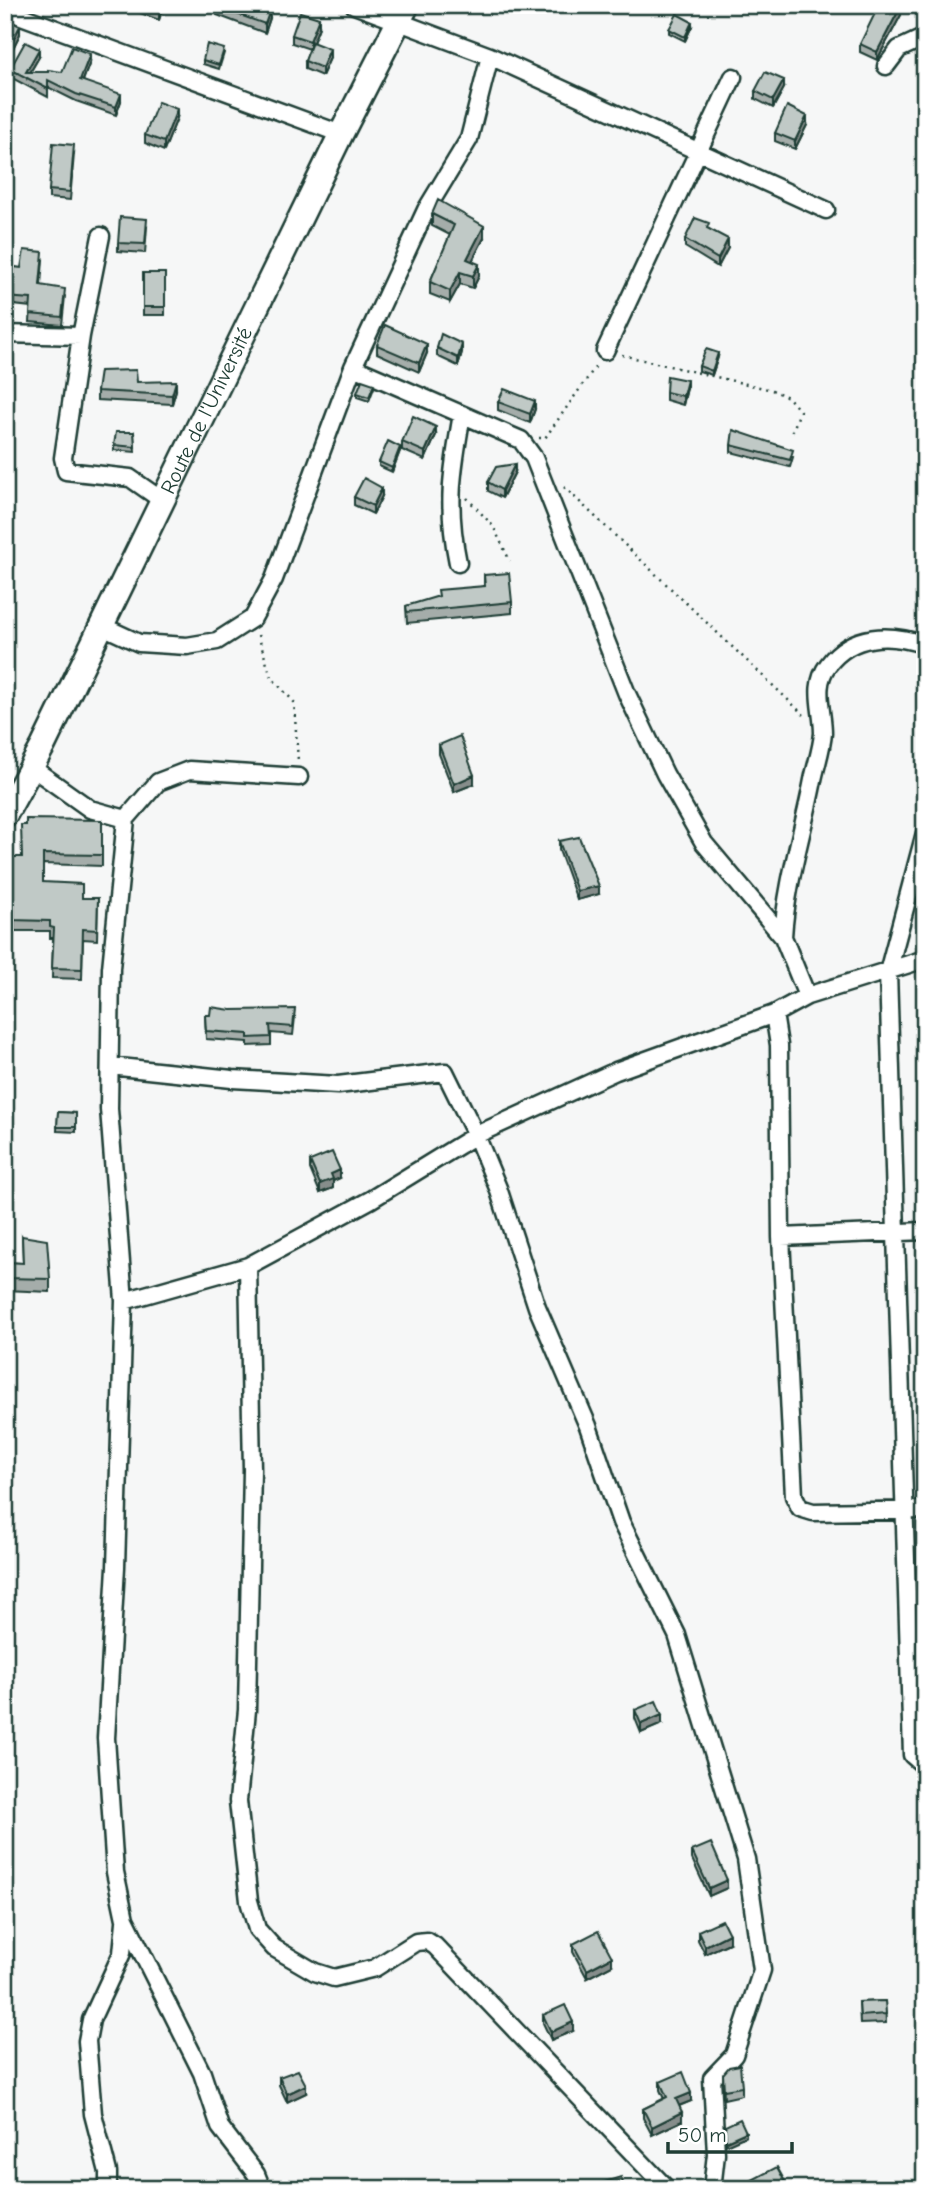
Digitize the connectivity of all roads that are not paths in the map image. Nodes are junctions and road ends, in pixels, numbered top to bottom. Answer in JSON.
{"nodes":[{"id":1,"x":354,"y":5,"type":"edge"},
{"id":2,"x":5,"y":10,"type":"edge"},
{"id":3,"x":403,"y":13,"type":"edge"},
{"id":4,"x":925,"y":37,"type":"edge"},
{"id":5,"x":490,"y":56,"type":"junction"},
{"id":6,"x":886,"y":66,"type":"dead end"},
{"id":7,"x":733,"y":77,"type":"dead end"},
{"id":8,"x":341,"y":134,"type":"junction"},
{"id":9,"x":697,"y":151,"type":"junction"},
{"id":10,"x":826,"y":210,"type":"dead end"},
{"id":11,"x":101,"y":236,"type":"dead end"},
{"id":12,"x":5,"y":334,"type":"edge"},
{"id":13,"x":81,"y":336,"type":"junction"},
{"id":14,"x":605,"y":351,"type":"road end"},
{"id":15,"x":353,"y":367,"type":"junction"},
{"id":16,"x":462,"y":414,"type":"junction"},
{"id":17,"x":163,"y":501,"type":"junction"},
{"id":18,"x":458,"y":563,"type":"dead end"},
{"id":19,"x":100,"y":625,"type":"junction"},
{"id":20,"x":925,"y":645,"type":"edge"},
{"id":21,"x":31,"y":767,"type":"junction"},
{"id":22,"x":299,"y":777,"type":"road end"},
{"id":23,"x":5,"y":815,"type":"edge"},
{"id":24,"x":126,"y":819,"type":"junction"},
{"id":25,"x":925,"y":833,"type":"edge"},
{"id":26,"x":783,"y":937,"type":"junction"},
{"id":27,"x":925,"y":959,"type":"edge"},
{"id":28,"x":888,"y":972,"type":"junction"},
{"id":29,"x":807,"y":996,"type":"junction"},
{"id":30,"x":774,"y":1014,"type":"junction"},
{"id":31,"x":110,"y":1066,"type":"junction"},
{"id":32,"x":476,"y":1135,"type":"junction"},
{"id":33,"x":925,"y":1231,"type":"edge"},
{"id":34,"x":897,"y":1233,"type":"junction"},
{"id":35,"x":781,"y":1237,"type":"junction"},
{"id":36,"x":248,"y":1266,"type":"junction"},
{"id":37,"x":124,"y":1301,"type":"junction"},
{"id":38,"x":925,"y":1510,"type":"edge"},
{"id":39,"x":905,"y":1511,"type":"junction"},
{"id":40,"x":925,"y":1762,"type":"edge"},
{"id":41,"x":125,"y":1919,"type":"junction"},
{"id":42,"x":108,"y":2189,"type":"edge"},
{"id":43,"x":262,"y":2189,"type":"edge"},
{"id":44,"x":667,"y":2189,"type":"edge"},
{"id":45,"x":712,"y":2189,"type":"edge"}],
"edges":[{"from":1,"to":3,"type":"street"},
{"from":2,"to":8,"type":"street"},
{"from":3,"to":5,"type":"street"},
{"from":3,"to":8,"type":"street","name":"Route de l'Université"},
{"from":4,"to":6,"type":"street"},
{"from":5,"to":9,"type":"street"},
{"from":5,"to":15,"type":"street"},
{"from":7,"to":9,"type":"street"},
{"from":8,"to":17,"type":"street","name":"Route de l'Université"},
{"from":9,"to":10,"type":"street"},
{"from":9,"to":14,"type":"street"},
{"from":11,"to":13,"type":"street"},
{"from":12,"to":13,"type":"street"},
{"from":13,"to":17,"type":"street"},
{"from":15,"to":16,"type":"street"},
{"from":15,"to":19,"type":"street"},
{"from":16,"to":18,"type":"street"},
{"from":16,"to":26,"type":"street"},
{"from":17,"to":19,"type":"street","name":"Route de l'Université"},
{"from":19,"to":21,"type":"street","name":"Route de l'Université"},
{"from":20,"to":26,"type":"street"},
{"from":21,"to":23,"type":"street","name":"Route de l'Université"},
{"from":21,"to":24,"type":"street"},
{"from":22,"to":24,"type":"street"},
{"from":24,"to":31,"type":"street"},
{"from":25,"to":28,"type":"street"},
{"from":26,"to":29,"type":"street"},
{"from":27,"to":28,"type":"street"},
{"from":28,"to":29,"type":"street"},
{"from":28,"to":34,"type":"street"},
{"from":29,"to":30,"type":"street"},
{"from":30,"to":32,"type":"street"},
{"from":30,"to":35,"type":"street"},
{"from":31,"to":32,"type":"street"},
{"from":31,"to":37,"type":"street"},
{"from":32,"to":36,"type":"street"},
{"from":32,"to":45,"type":"street"},
{"from":33,"to":34,"type":"street"},
{"from":34,"to":35,"type":"street"},
{"from":34,"to":39,"type":"street"},
{"from":35,"to":39,"type":"street"},
{"from":36,"to":37,"type":"street"},
{"from":36,"to":44,"type":"street"},
{"from":37,"to":41,"type":"street"},
{"from":38,"to":39,"type":"street"},
{"from":39,"to":40,"type":"street"},
{"from":41,"to":42,"type":"street"},
{"from":41,"to":43,"type":"street"}]}
